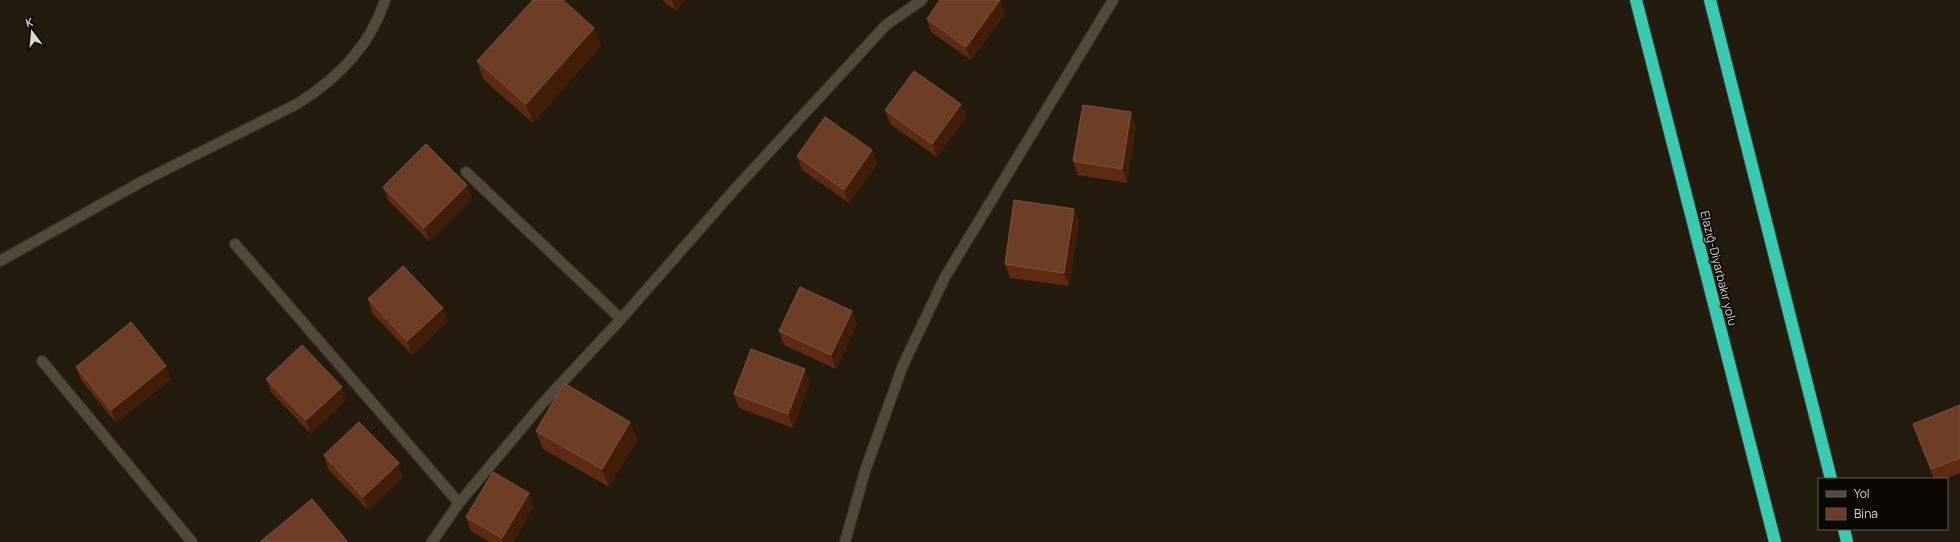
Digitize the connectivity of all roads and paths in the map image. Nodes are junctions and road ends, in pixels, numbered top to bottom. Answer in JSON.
{"nodes":[{"id":1,"x":385,"y":0,"type":"edge"},
{"id":2,"x":922,"y":0,"type":"edge"},
{"id":3,"x":1113,"y":0,"type":"edge"},
{"id":4,"x":1636,"y":0,"type":"edge"},
{"id":5,"x":1710,"y":0,"type":"edge"},
{"id":6,"x":466,"y":172,"type":"dead end"},
{"id":7,"x":235,"y":244,"type":"dead end"},
{"id":8,"x":0,"y":261,"type":"edge"},
{"id":9,"x":621,"y":319,"type":"junction"},
{"id":10,"x":42,"y":361,"type":"dead end"},
{"id":11,"x":1831,"y":478,"type":"edge"},
{"id":12,"x":459,"y":503,"type":"junction"},
{"id":13,"x":1844,"y":530,"type":"edge"},
{"id":14,"x":192,"y":542,"type":"edge"},
{"id":15,"x":432,"y":542,"type":"edge"},
{"id":16,"x":845,"y":542,"type":"edge"},
{"id":17,"x":1775,"y":542,"type":"edge"},
{"id":18,"x":1847,"y":542,"type":"edge"}],
"edges":[{"from":1,"to":8,"type":"street"},
{"from":2,"to":9,"type":"street"},
{"from":3,"to":16,"type":"street"},
{"from":4,"to":17,"type":"highway","name":"Elazığ-Diyarbakır yolu"},
{"from":5,"to":11,"type":"highway"},
{"from":6,"to":9,"type":"street"},
{"from":7,"to":12,"type":"street"},
{"from":9,"to":12,"type":"street"},
{"from":10,"to":14,"type":"street"},
{"from":12,"to":15,"type":"street"},
{"from":13,"to":18,"type":"highway"}]}
